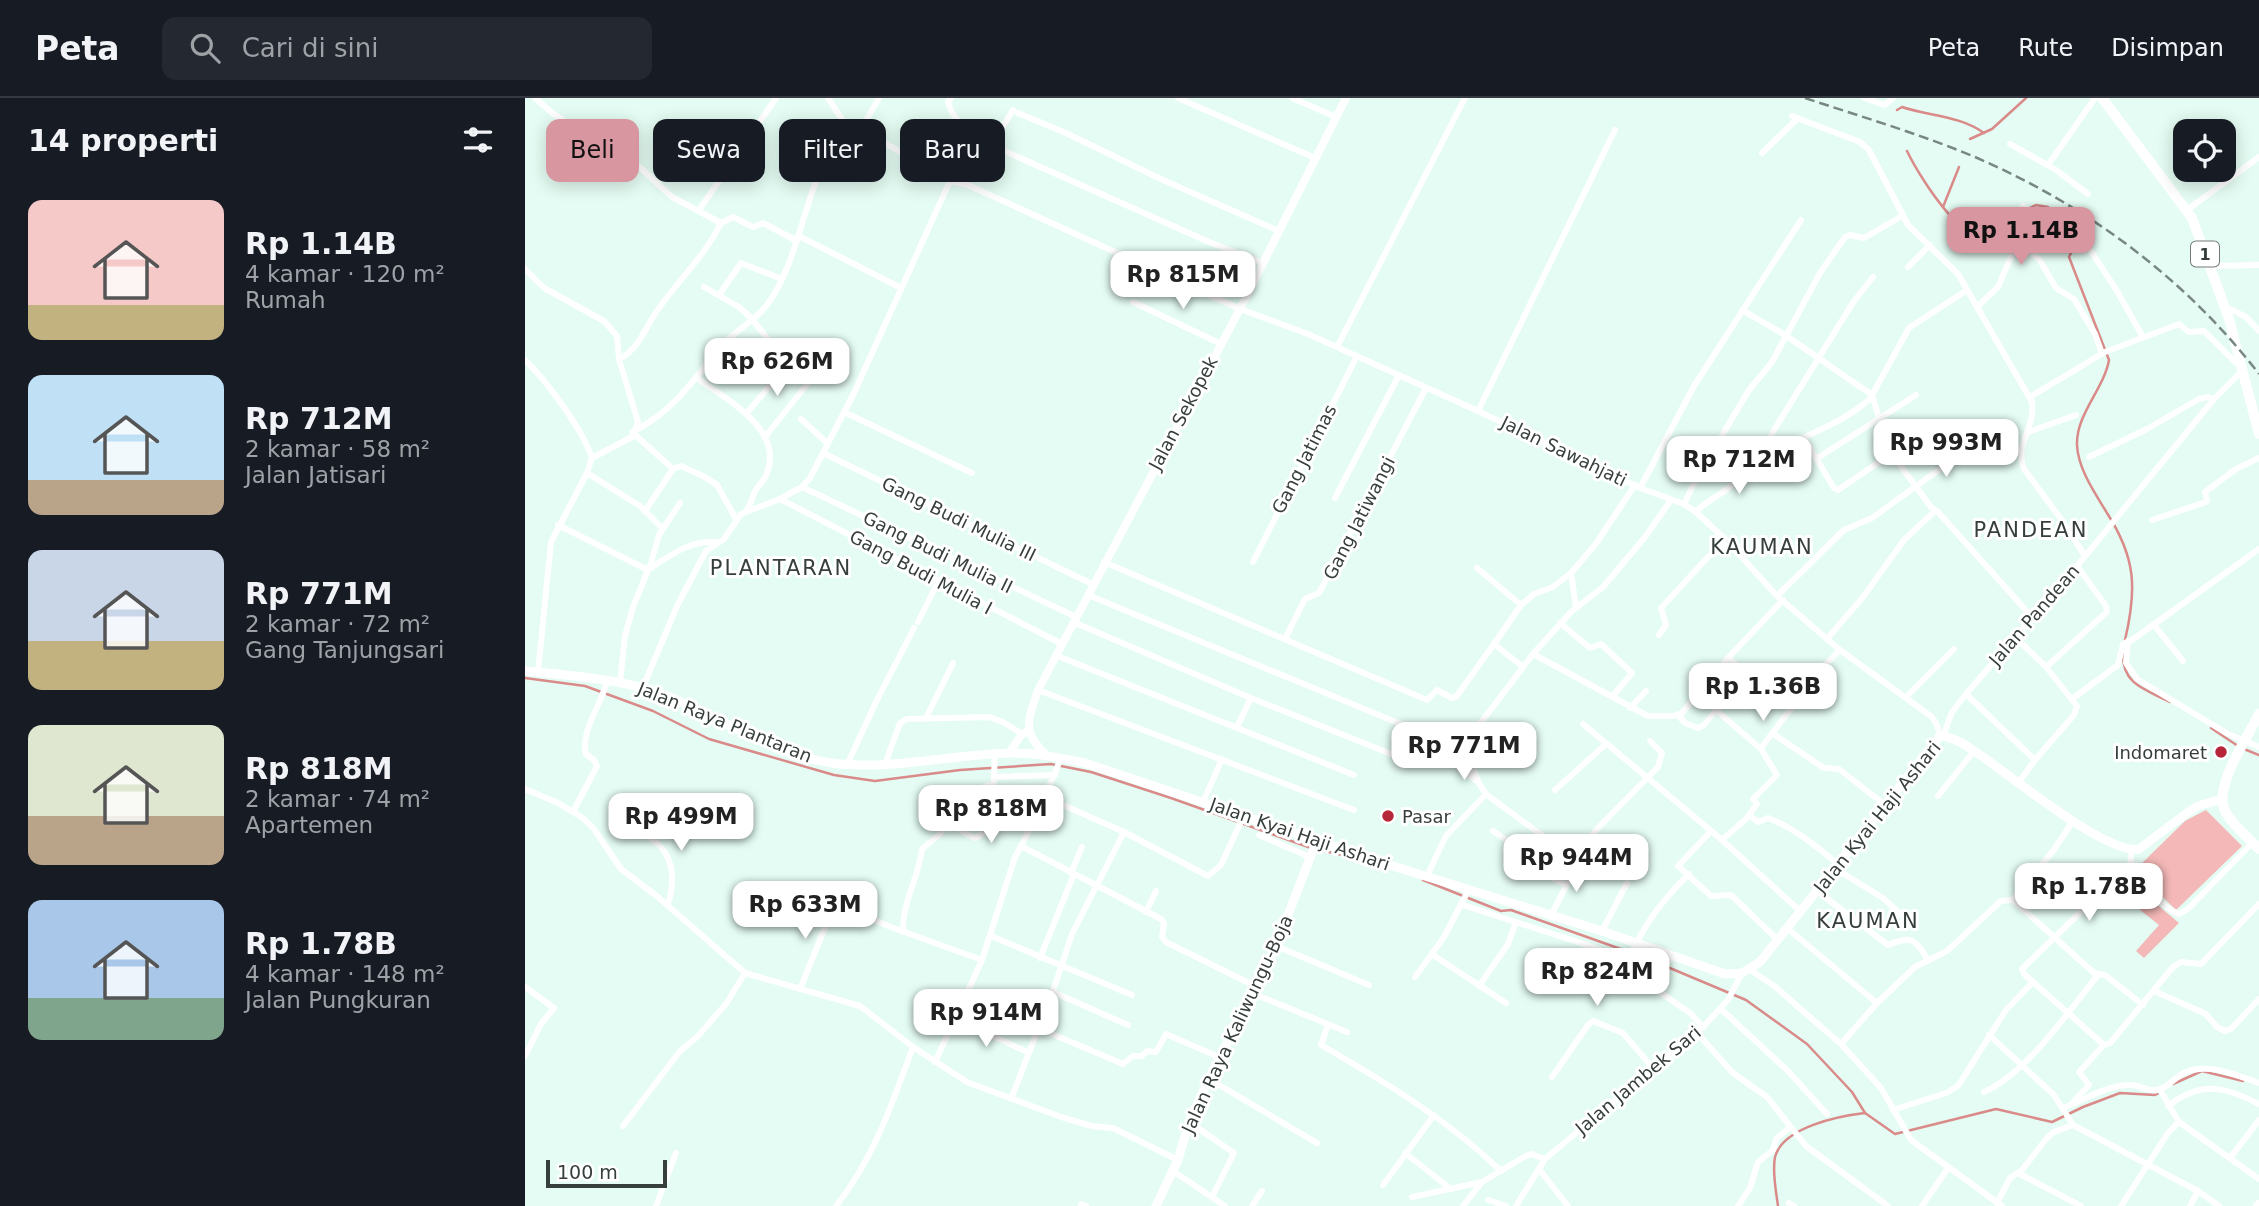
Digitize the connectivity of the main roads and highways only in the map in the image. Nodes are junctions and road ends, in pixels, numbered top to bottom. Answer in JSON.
{"nodes":[{"id":1,"x":2102,"y":98,"type":"edge"},
{"id":2,"x":2259,"y":434,"type":"edge"},
{"id":3,"x":525,"y":671,"type":"edge"},
{"id":4,"x":2259,"y":714,"type":"edge"},
{"id":5,"x":1047,"y":756,"type":"joint"},
{"id":6,"x":2222,"y":799,"type":"junction"},
{"id":7,"x":2256,"y":845,"type":"edge"},
{"id":8,"x":1313,"y":850,"type":"junction"},
{"id":9,"x":1156,"y":1206,"type":"edge"}],
"edges":[{"from":1,"to":2,"type":"main road","number":"1"},
{"from":3,"to":5,"type":"main road","name":"Jalan Raya Plantaran"},
{"from":4,"to":6,"type":"main road"},
{"from":5,"to":8,"type":"main road","name":"Jalan Kyai Haji Ashari"},
{"from":6,"to":7,"type":"main road"},
{"from":6,"to":8,"type":"main road","name":"Jalan Kyai Haji Ashari"},
{"from":8,"to":9,"type":"main road","name":"Jalan Raya Kaliwungu-Boja"}]}
